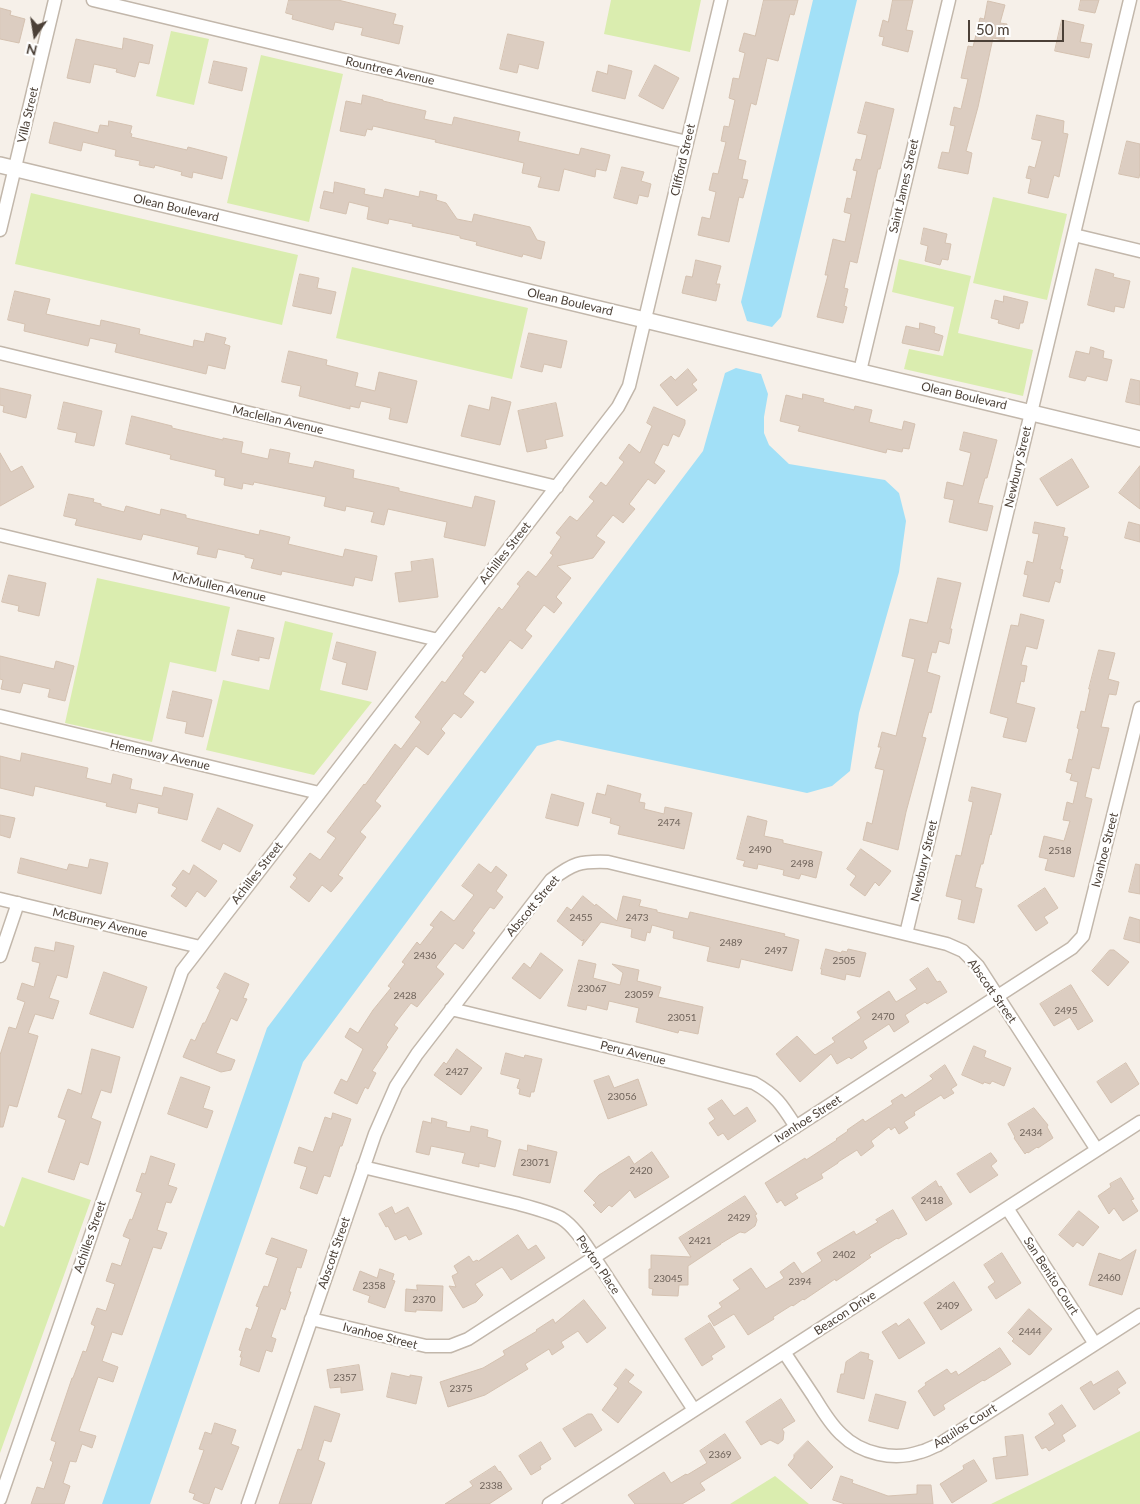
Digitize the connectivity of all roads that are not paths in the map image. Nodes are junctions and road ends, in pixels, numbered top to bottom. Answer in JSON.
{"nodes":[{"id":1,"x":55,"y":0,"type":"edge"},
{"id":2,"x":93,"y":0,"type":"edge"},
{"id":3,"x":721,"y":0,"type":"edge"},
{"id":4,"x":949,"y":0,"type":"edge"},
{"id":5,"x":1130,"y":0,"type":"edge"},
{"id":6,"x":687,"y":142,"type":"junction"},
{"id":7,"x":7,"y":167,"type":"edge"},
{"id":8,"x":0,"y":230,"type":"edge"},
{"id":9,"x":1074,"y":235,"type":"junction"},
{"id":10,"x":1140,"y":251,"type":"edge"},
{"id":11,"x":645,"y":320,"type":"junction"},
{"id":12,"x":0,"y":353,"type":"edge"},
{"id":13,"x":860,"y":372,"type":"junction"},
{"id":14,"x":1031,"y":412,"type":"junction"},
{"id":15,"x":1140,"y":438,"type":"edge"},
{"id":16,"x":557,"y":487,"type":"junction"},
{"id":17,"x":0,"y":535,"type":"edge"},
{"id":18,"x":438,"y":640,"type":"junction"},
{"id":19,"x":1140,"y":708,"type":"edge"},
{"id":20,"x":0,"y":716,"type":"edge"},
{"id":21,"x":319,"y":793,"type":"junction"},
{"id":22,"x":0,"y":899,"type":"edge"},
{"id":23,"x":18,"y":903,"type":"junction"},
{"id":24,"x":906,"y":934,"type":"junction"},
{"id":25,"x":200,"y":946,"type":"junction"},
{"id":26,"x":0,"y":956,"type":"edge"},
{"id":27,"x":997,"y":996,"type":"junction"},
{"id":28,"x":451,"y":1009,"type":"junction"},
{"id":29,"x":1140,"y":1122,"type":"edge"},
{"id":30,"x":796,"y":1127,"type":"junction"},
{"id":31,"x":1097,"y":1150,"type":"junction"},
{"id":32,"x":363,"y":1167,"type":"junction"},
{"id":33,"x":1007,"y":1208,"type":"junction"},
{"id":34,"x":594,"y":1257,"type":"junction"},
{"id":35,"x":1140,"y":1315,"type":"edge"},
{"id":36,"x":311,"y":1319,"type":"junction"},
{"id":37,"x":1095,"y":1344,"type":"junction"},
{"id":38,"x":784,"y":1352,"type":"junction"},
{"id":39,"x":694,"y":1410,"type":"junction"},
{"id":40,"x":0,"y":1499,"type":"edge"},
{"id":41,"x":248,"y":1504,"type":"edge"},
{"id":42,"x":549,"y":1504,"type":"edge"}],
"edges":[{"from":1,"to":7,"type":"street","name":"Villa Street"},
{"from":2,"to":6,"type":"street","name":"Rountree Avenue"},
{"from":3,"to":6,"type":"street","name":"Clifford Street"},
{"from":4,"to":13,"type":"street","name":"Saint James Street"},
{"from":5,"to":9,"type":"street","name":"Newbury Street"},
{"from":6,"to":11,"type":"street","name":"Clifford Street"},
{"from":7,"to":8,"type":"street","name":"Villa Street"},
{"from":7,"to":11,"type":"street","name":"Olean Boulevard"},
{"from":9,"to":10,"type":"street"},
{"from":9,"to":14,"type":"street","name":"Newbury Street"},
{"from":11,"to":13,"type":"street","name":"Olean Boulevard"},
{"from":11,"to":16,"type":"street","name":"Achilles Street"},
{"from":12,"to":16,"type":"street","name":"Maclellan Avenue"},
{"from":13,"to":14,"type":"street","name":"Olean Boulevard"},
{"from":14,"to":15,"type":"street","name":"Olean Boulevard"},
{"from":14,"to":24,"type":"street","name":"Newbury Street"},
{"from":16,"to":18,"type":"street","name":"Achilles Street"},
{"from":17,"to":18,"type":"street","name":"McMullen Avenue"},
{"from":18,"to":21,"type":"street","name":"Achilles Street"},
{"from":19,"to":27,"type":"street","name":"Ivanhoe Street"},
{"from":20,"to":21,"type":"street","name":"Hemenway Avenue"},
{"from":21,"to":25,"type":"street","name":"Achilles Street"},
{"from":22,"to":23,"type":"street","name":"McBurney Avenue"},
{"from":23,"to":25,"type":"street","name":"McBurney Avenue"},
{"from":23,"to":26,"type":"street"},
{"from":24,"to":27,"type":"street","name":"Abscott Street"},
{"from":24,"to":28,"type":"street","name":"Abscott Street"},
{"from":25,"to":40,"type":"street","name":"Achilles Street"},
{"from":27,"to":30,"type":"street","name":"Ivanhoe Street"},
{"from":27,"to":31,"type":"street","name":"Abscott Street"},
{"from":28,"to":30,"type":"street","name":"Peru Avenue"},
{"from":28,"to":32,"type":"street","name":"Abscott Street"},
{"from":29,"to":31,"type":"street","name":"Beacon Drive"},
{"from":30,"to":34,"type":"street","name":"Ivanhoe Street"},
{"from":31,"to":33,"type":"street","name":"Beacon Drive"},
{"from":32,"to":34,"type":"street","name":"Peyton Place"},
{"from":32,"to":36,"type":"street","name":"Abscott Street"},
{"from":33,"to":37,"type":"street","name":"San Benito Court"},
{"from":33,"to":38,"type":"street","name":"Beacon Drive"},
{"from":34,"to":36,"type":"street","name":"Ivanhoe Street"},
{"from":34,"to":39,"type":"street","name":"Peyton Place"},
{"from":35,"to":37,"type":"street","name":"Aquilos Court"},
{"from":36,"to":41,"type":"street","name":"Abscott Street"},
{"from":37,"to":38,"type":"street","name":"Aquilos Court"},
{"from":38,"to":39,"type":"street","name":"Beacon Drive"},
{"from":39,"to":42,"type":"street","name":"Beacon Drive"}]}
